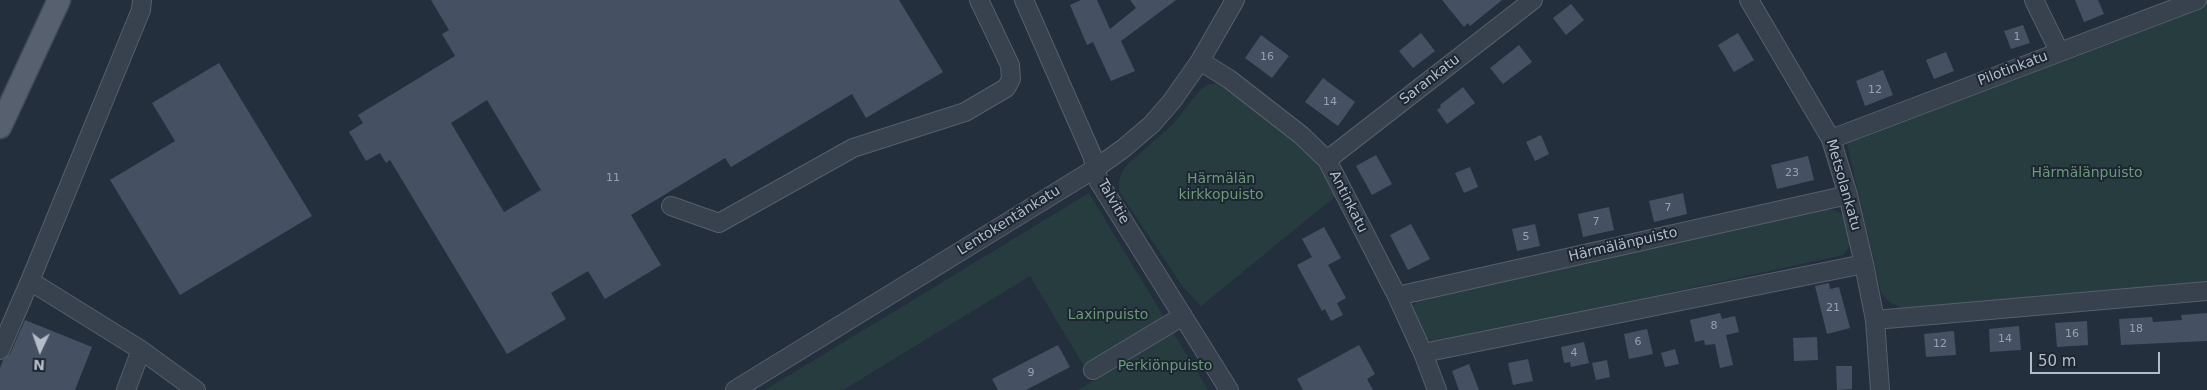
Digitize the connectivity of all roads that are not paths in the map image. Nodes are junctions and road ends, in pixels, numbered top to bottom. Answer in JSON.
{"nodes":[{"id":1,"x":59,"y":0,"type":"edge"},
{"id":2,"x":142,"y":0,"type":"edge"},
{"id":3,"x":979,"y":0,"type":"edge"},
{"id":4,"x":1024,"y":0,"type":"edge"},
{"id":5,"x":1236,"y":0,"type":"edge"},
{"id":6,"x":1533,"y":0,"type":"edge"},
{"id":7,"x":1749,"y":0,"type":"edge"},
{"id":8,"x":2034,"y":0,"type":"edge"},
{"id":9,"x":2197,"y":0,"type":"edge"},
{"id":10,"x":2059,"y":51,"type":"junction"},
{"id":11,"x":1200,"y":61,"type":"junction"},
{"id":12,"x":0,"y":127,"type":"edge"},
{"id":13,"x":1831,"y":139,"type":"junction"},
{"id":14,"x":1327,"y":160,"type":"junction"},
{"id":15,"x":1096,"y":168,"type":"junction"},
{"id":16,"x":1848,"y":195,"type":"junction"},
{"id":17,"x":671,"y":206,"type":"dead end"},
{"id":18,"x":1864,"y":264,"type":"junction"},
{"id":19,"x":30,"y":281,"type":"junction"},
{"id":20,"x":2207,"y":290,"type":"edge"},
{"id":21,"x":1396,"y":296,"type":"junction"},
{"id":22,"x":1183,"y":316,"type":"junction"},
{"id":23,"x":1874,"y":320,"type":"junction"},
{"id":24,"x":0,"y":350,"type":"edge"},
{"id":25,"x":141,"y":350,"type":"junction"},
{"id":26,"x":1424,"y":353,"type":"junction"},
{"id":27,"x":1094,"y":370,"type":"dead end"},
{"id":28,"x":126,"y":390,"type":"edge"},
{"id":29,"x":196,"y":390,"type":"edge"},
{"id":30,"x":735,"y":390,"type":"edge"},
{"id":31,"x":1229,"y":390,"type":"edge"},
{"id":32,"x":1437,"y":390,"type":"edge"},
{"id":33,"x":1880,"y":390,"type":"edge"}],
"edges":[{"from":1,"to":12,"type":"main road"},
{"from":2,"to":19,"type":"street"},
{"from":3,"to":17,"type":"street"},
{"from":4,"to":15,"type":"street","name":"Talvitie"},
{"from":5,"to":11,"type":"street","name":"Lentokentänkatu"},
{"from":6,"to":14,"type":"street","name":"Sarankatu"},
{"from":7,"to":13,"type":"street","name":"Metsolankatu"},
{"from":8,"to":10,"type":"street"},
{"from":9,"to":10,"type":"street","name":"Pilotinkatu"},
{"from":10,"to":13,"type":"street","name":"Pilotinkatu"},
{"from":11,"to":14,"type":"street","name":"Antinkatu"},
{"from":11,"to":15,"type":"street","name":"Lentokentänkatu"},
{"from":13,"to":16,"type":"street","name":"Metsolankatu"},
{"from":14,"to":21,"type":"street","name":"Antinkatu"},
{"from":15,"to":22,"type":"street","name":"Talvitie"},
{"from":15,"to":30,"type":"street","name":"Lentokentänkatu"},
{"from":16,"to":18,"type":"street","name":"Metsolankatu"},
{"from":16,"to":21,"type":"street","name":"Härmälänpuisto"},
{"from":18,"to":23,"type":"street","name":"Metsolankatu"},
{"from":18,"to":26,"type":"street"},
{"from":19,"to":24,"type":"street"},
{"from":19,"to":25,"type":"street"},
{"from":20,"to":23,"type":"street"},
{"from":21,"to":26,"type":"street","name":"Antinkatu"},
{"from":22,"to":27,"type":"street"},
{"from":22,"to":31,"type":"street","name":"Talvitie"},
{"from":23,"to":33,"type":"street","name":"Metsolankatu"},
{"from":25,"to":28,"type":"street"},
{"from":25,"to":29,"type":"street"},
{"from":26,"to":32,"type":"street","name":"Antinkatu"}]}
